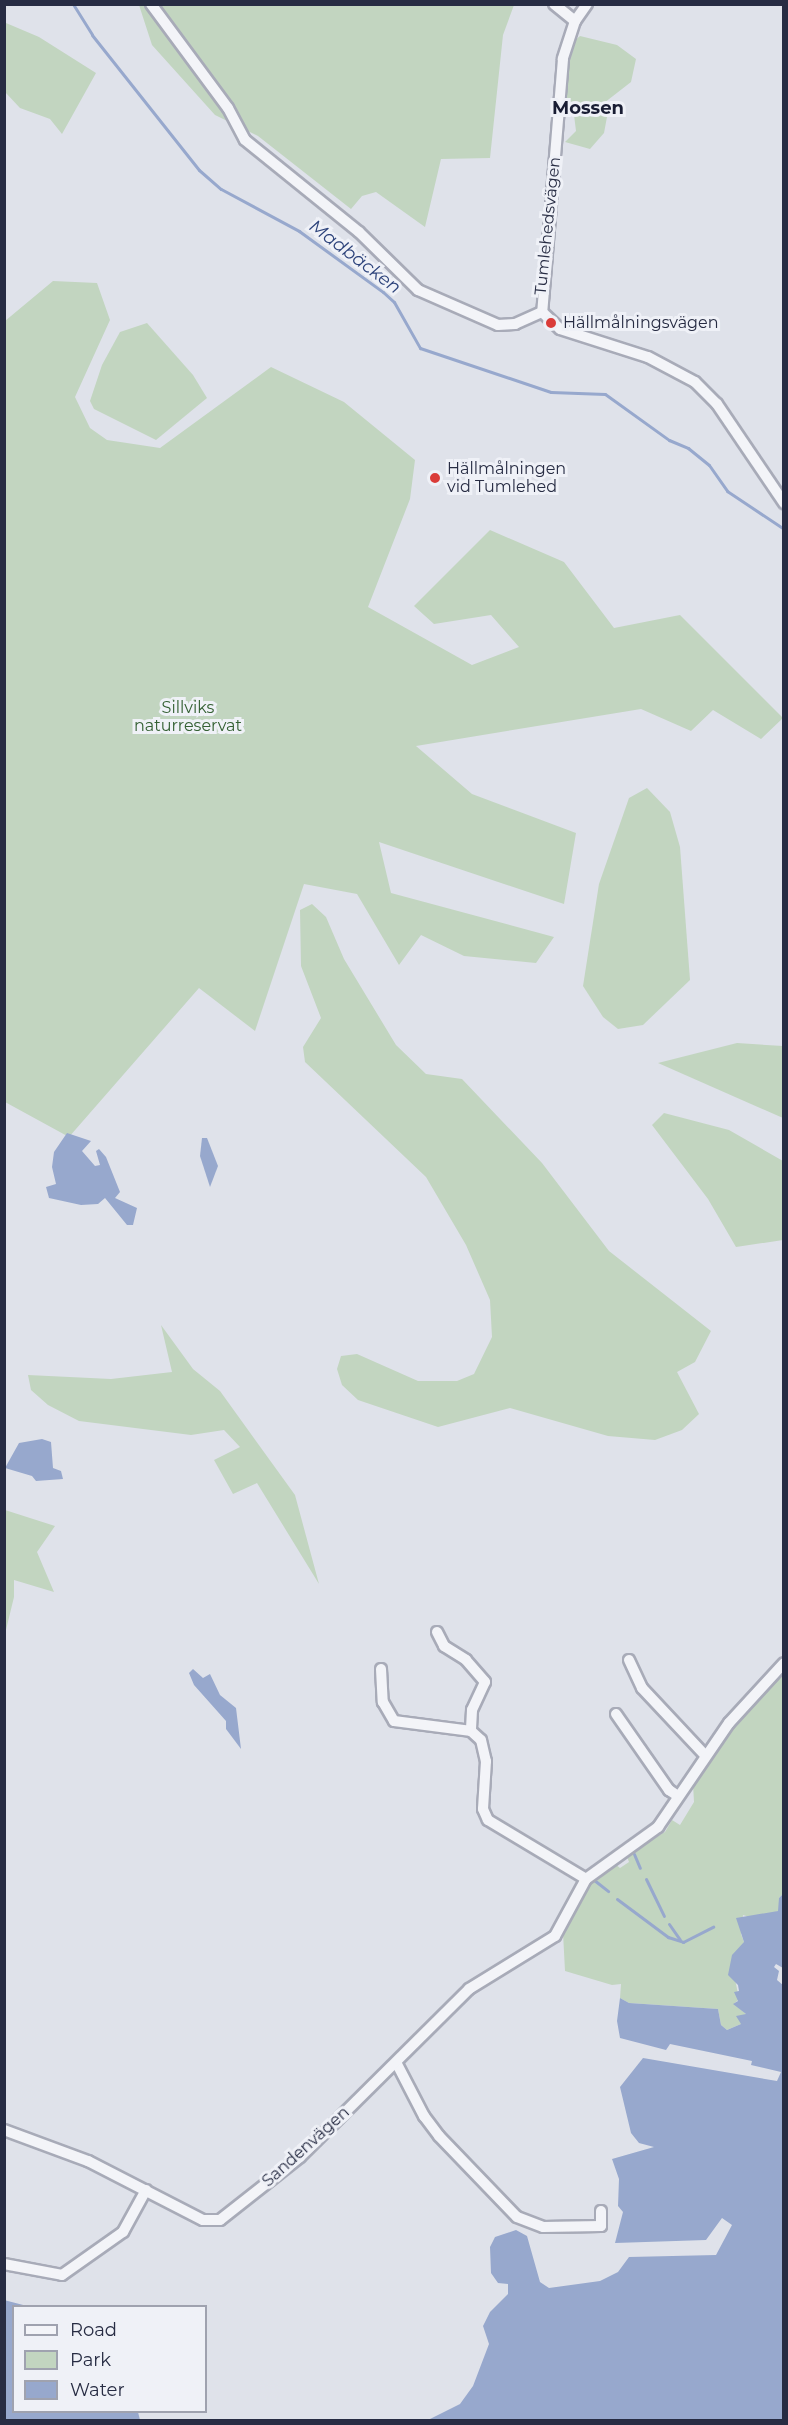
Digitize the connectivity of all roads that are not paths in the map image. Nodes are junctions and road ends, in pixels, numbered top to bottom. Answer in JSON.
{"nodes":[{"id":1,"x":151,"y":4,"type":"edge"},
{"id":2,"x":554,"y":4,"type":"edge"},
{"id":3,"x":587,"y":4,"type":"edge"},
{"id":4,"x":575,"y":21,"type":"junction"},
{"id":5,"x":542,"y":312,"type":"junction"},
{"id":6,"x":783,"y":503,"type":"edge"},
{"id":7,"x":437,"y":1632,"type":"dead end"},
{"id":8,"x":629,"y":1660,"type":"dead end"},
{"id":9,"x":783,"y":1663,"type":"edge"},
{"id":10,"x":381,"y":1669,"type":"dead end"},
{"id":11,"x":616,"y":1714,"type":"dead end"},
{"id":12,"x":471,"y":1731,"type":"junction"},
{"id":13,"x":705,"y":1755,"type":"junction"},
{"id":14,"x":678,"y":1796,"type":"junction"},
{"id":15,"x":586,"y":1879,"type":"junction"},
{"id":16,"x":397,"y":2064,"type":"junction"},
{"id":17,"x":4,"y":2130,"type":"edge"},
{"id":18,"x":146,"y":2190,"type":"junction"},
{"id":19,"x":601,"y":2211,"type":"dead end"},
{"id":20,"x":4,"y":2264,"type":"edge"}],
"edges":[{"from":1,"to":5,"type":"street"},
{"from":2,"to":4,"type":"street"},
{"from":3,"to":4,"type":"street","name":"Tumlehedsvägen"},
{"from":4,"to":5,"type":"street","name":"Tumlehedsvägen"},
{"from":5,"to":6,"type":"street","name":"Tumlehedsvägen"},
{"from":7,"to":12,"type":"street"},
{"from":8,"to":13,"type":"street"},
{"from":9,"to":13,"type":"street","name":"Sandenvägen"},
{"from":10,"to":12,"type":"street"},
{"from":11,"to":14,"type":"street"},
{"from":12,"to":15,"type":"street"},
{"from":13,"to":14,"type":"street","name":"Sandenvägen"},
{"from":14,"to":15,"type":"street","name":"Sandenvägen"},
{"from":15,"to":16,"type":"street","name":"Sandenvägen"},
{"from":16,"to":18,"type":"street","name":"Sandenvägen"},
{"from":16,"to":19,"type":"street"},
{"from":17,"to":18,"type":"street","name":"Sandenvägen"},
{"from":18,"to":20,"type":"street"}]}
